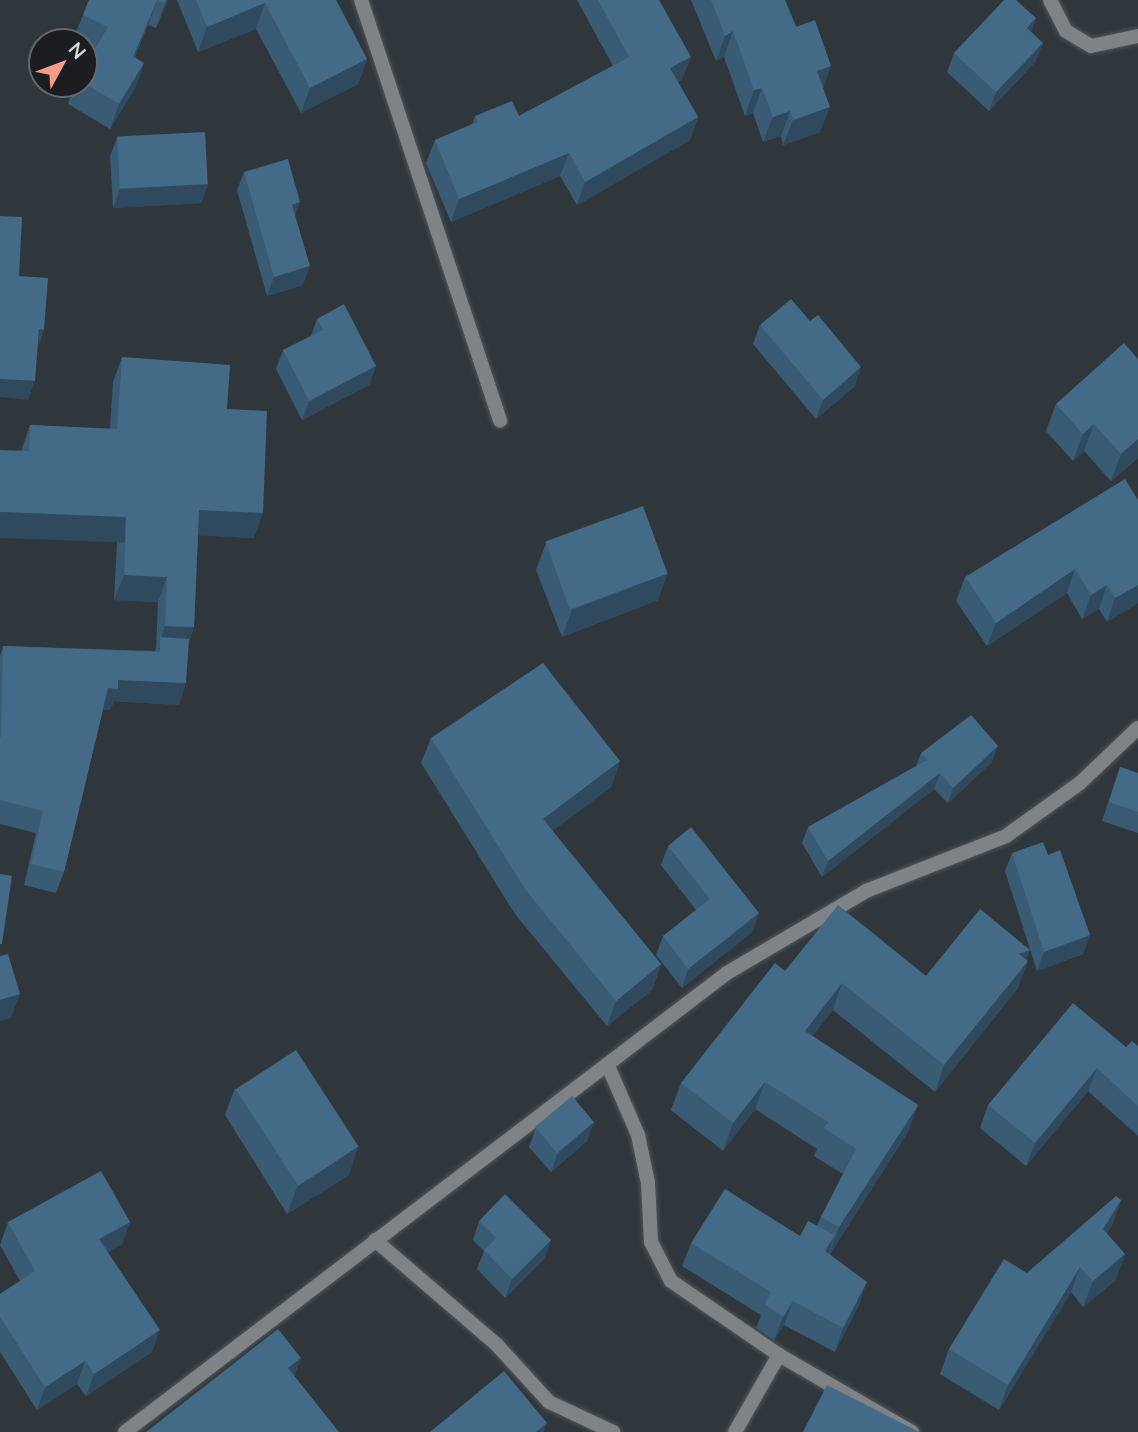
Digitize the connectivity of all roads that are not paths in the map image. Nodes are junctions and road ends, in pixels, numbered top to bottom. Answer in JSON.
{"nodes":[{"id":1,"x":361,"y":0,"type":"edge"},
{"id":2,"x":1050,"y":0,"type":"edge"},
{"id":3,"x":1138,"y":36,"type":"edge"},
{"id":4,"x":500,"y":421,"type":"dead end"},
{"id":5,"x":1138,"y":728,"type":"edge"},
{"id":6,"x":608,"y":1066,"type":"junction"},
{"id":7,"x":375,"y":1240,"type":"junction"},
{"id":8,"x":779,"y":1355,"type":"junction"},
{"id":9,"x":125,"y":1432,"type":"edge"},
{"id":10,"x":613,"y":1432,"type":"edge"},
{"id":11,"x":735,"y":1432,"type":"edge"},
{"id":12,"x":912,"y":1432,"type":"edge"}],
"edges":[{"from":1,"to":4,"type":"street"},
{"from":2,"to":3,"type":"street"},
{"from":5,"to":6,"type":"street"},
{"from":6,"to":7,"type":"street"},
{"from":6,"to":8,"type":"street"},
{"from":7,"to":9,"type":"street"},
{"from":7,"to":10,"type":"street"},
{"from":8,"to":11,"type":"street"},
{"from":8,"to":12,"type":"street"}]}
